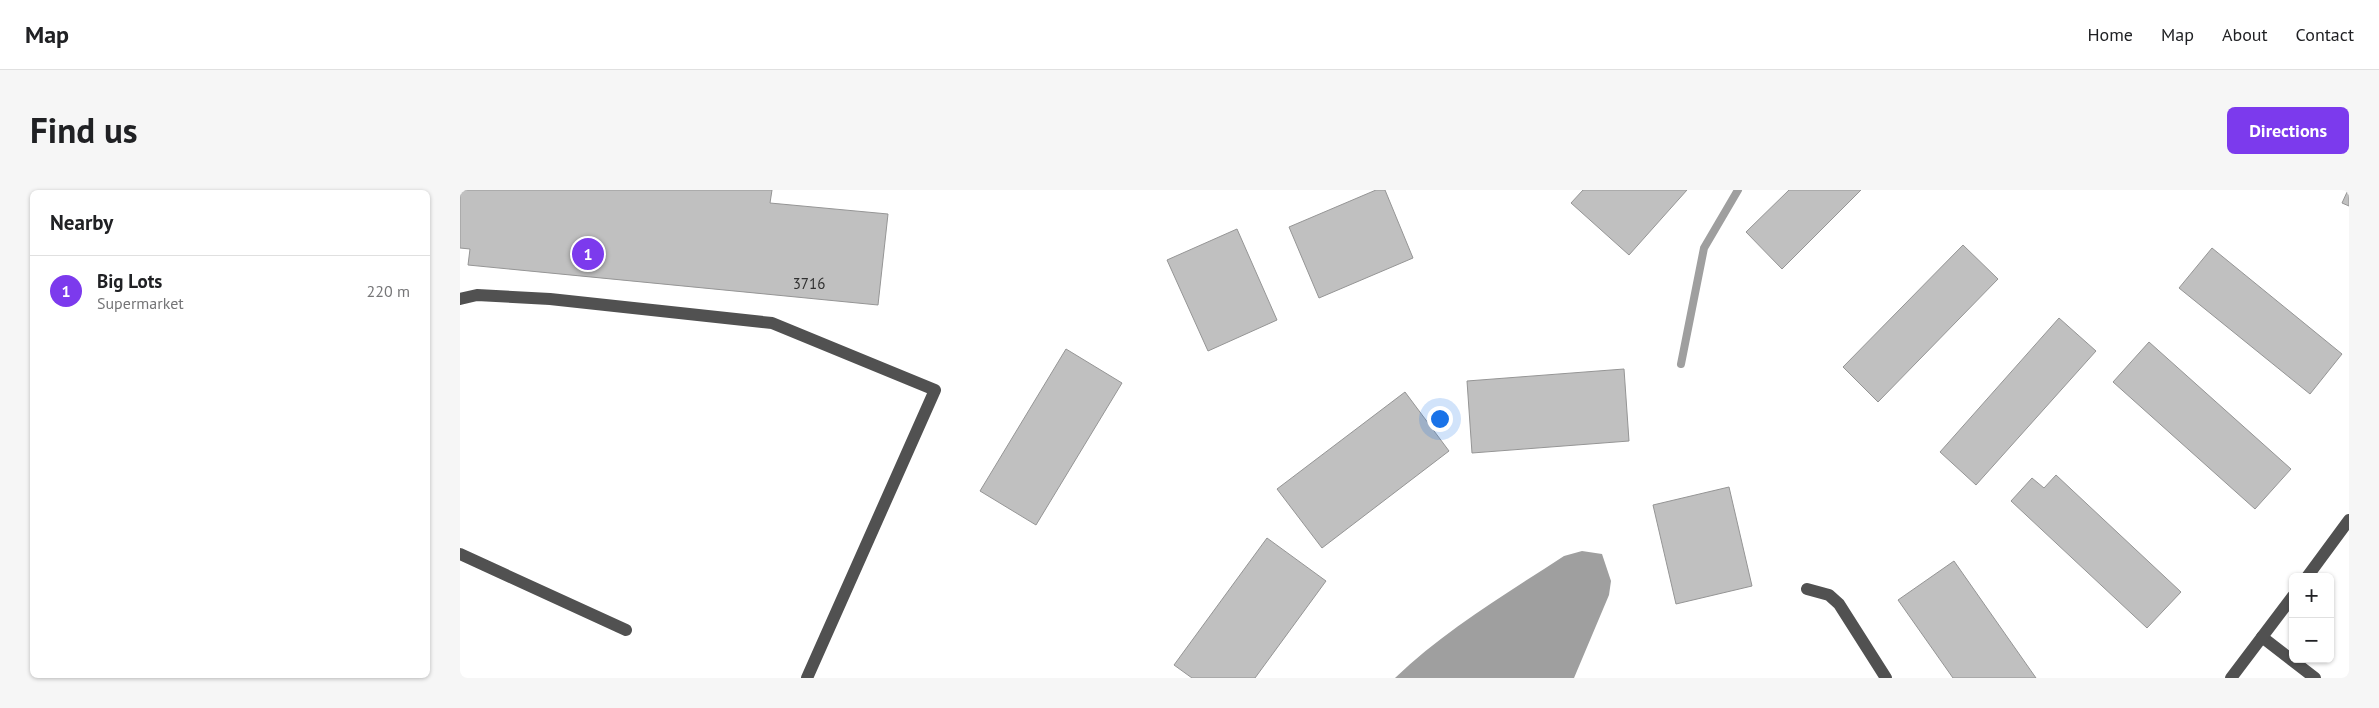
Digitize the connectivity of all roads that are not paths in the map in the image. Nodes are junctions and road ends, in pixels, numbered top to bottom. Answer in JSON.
{"nodes":[{"id":1,"x":460,"y":299,"type":"edge"},
{"id":2,"x":2349,"y":520,"type":"edge"},
{"id":3,"x":460,"y":554,"type":"edge"},
{"id":4,"x":2310,"y":573,"type":"edge"},
{"id":5,"x":1807,"y":589,"type":"dead end"},
{"id":6,"x":2289,"y":601,"type":"edge"},
{"id":7,"x":626,"y":630,"type":"dead end"},
{"id":8,"x":2262,"y":637,"type":"junction"},
{"id":9,"x":807,"y":678,"type":"edge"},
{"id":10,"x":1886,"y":678,"type":"edge"},
{"id":11,"x":2231,"y":678,"type":"edge"},
{"id":12,"x":2315,"y":678,"type":"edge"}],
"edges":[{"from":1,"to":9,"type":"street"},
{"from":2,"to":4,"type":"street"},
{"from":3,"to":7,"type":"street"},
{"from":5,"to":10,"type":"street"},
{"from":6,"to":8,"type":"street"},
{"from":8,"to":11,"type":"street"},
{"from":8,"to":12,"type":"street"}]}
